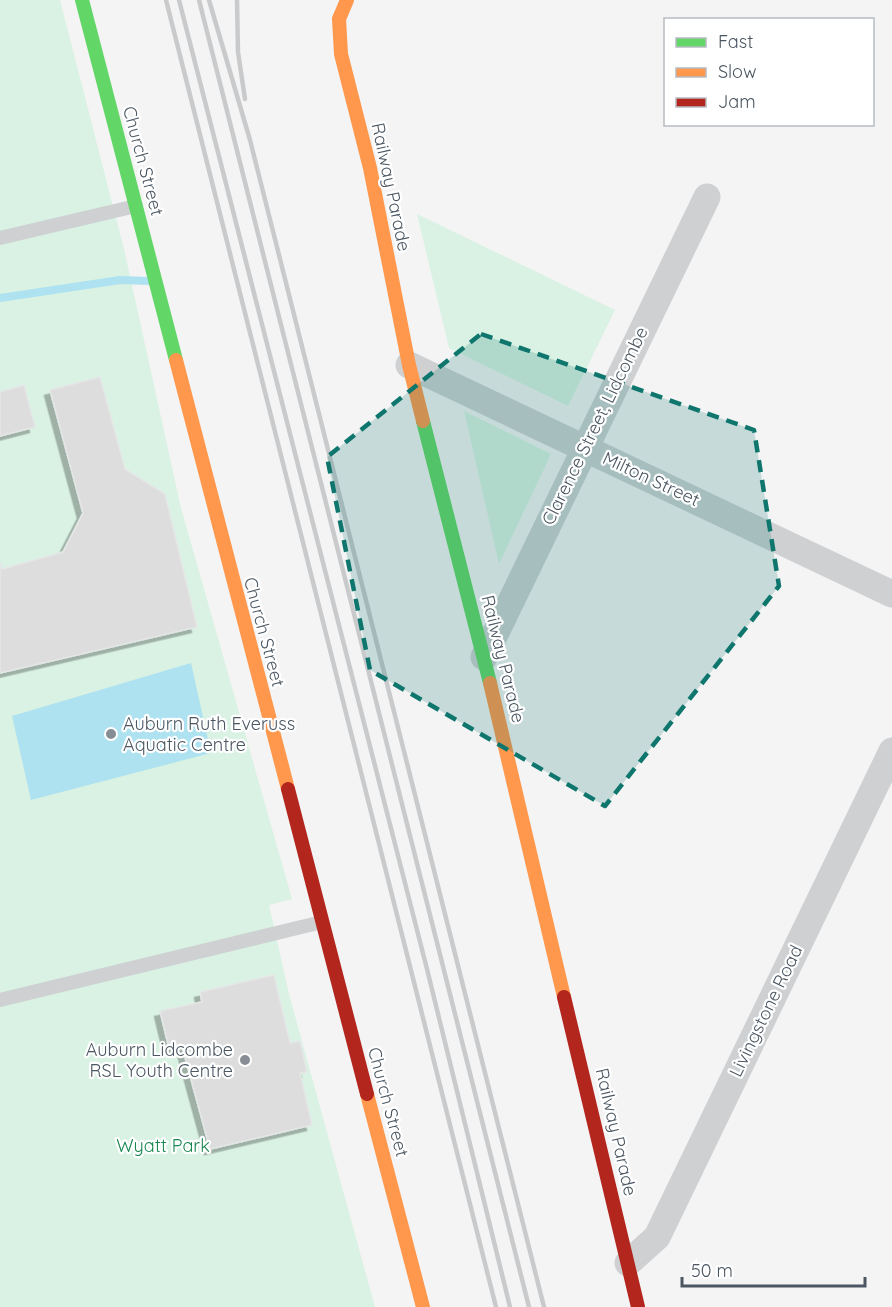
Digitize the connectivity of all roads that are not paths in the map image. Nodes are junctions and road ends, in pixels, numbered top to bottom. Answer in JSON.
{"nodes":[{"id":1,"x":82,"y":0,"type":"edge"},
{"id":2,"x":347,"y":0,"type":"edge"},
{"id":3,"x":707,"y":197,"type":"dead end"},
{"id":4,"x":136,"y":206,"type":"junction"},
{"id":5,"x":0,"y":238,"type":"edge"},
{"id":6,"x":409,"y":365,"type":"junction"},
{"id":7,"x":584,"y":447,"type":"junction"},
{"id":8,"x":892,"y":594,"type":"edge"},
{"id":9,"x":484,"y":657,"type":"junction"},
{"id":10,"x":892,"y":750,"type":"edge"},
{"id":11,"x":322,"y":922,"type":"junction"},
{"id":12,"x":0,"y":999,"type":"edge"},
{"id":13,"x":628,"y":1263,"type":"junction"},
{"id":14,"x":423,"y":1307,"type":"edge"},
{"id":15,"x":638,"y":1307,"type":"edge"}],
"edges":[{"from":1,"to":4,"type":"street","name":"Church Street"},
{"from":2,"to":6,"type":"street","name":"Railway Parade"},
{"from":3,"to":7,"type":"street","name":"Clarence Street, Lidcombe"},
{"from":4,"to":5,"type":"lane"},
{"from":4,"to":11,"type":"street","name":"Church Street"},
{"from":6,"to":7,"type":"street","name":"Milton Street"},
{"from":6,"to":9,"type":"street","name":"Railway Parade"},
{"from":7,"to":8,"type":"street","name":"Milton Street"},
{"from":7,"to":9,"type":"street","name":"Clarence Street, Lidcombe"},
{"from":9,"to":13,"type":"street","name":"Railway Parade"},
{"from":10,"to":13,"type":"street","name":"Livingstone Road"},
{"from":11,"to":12,"type":"lane"},
{"from":11,"to":14,"type":"street","name":"Church Street"},
{"from":13,"to":15,"type":"street","name":"Railway Parade"}]}
